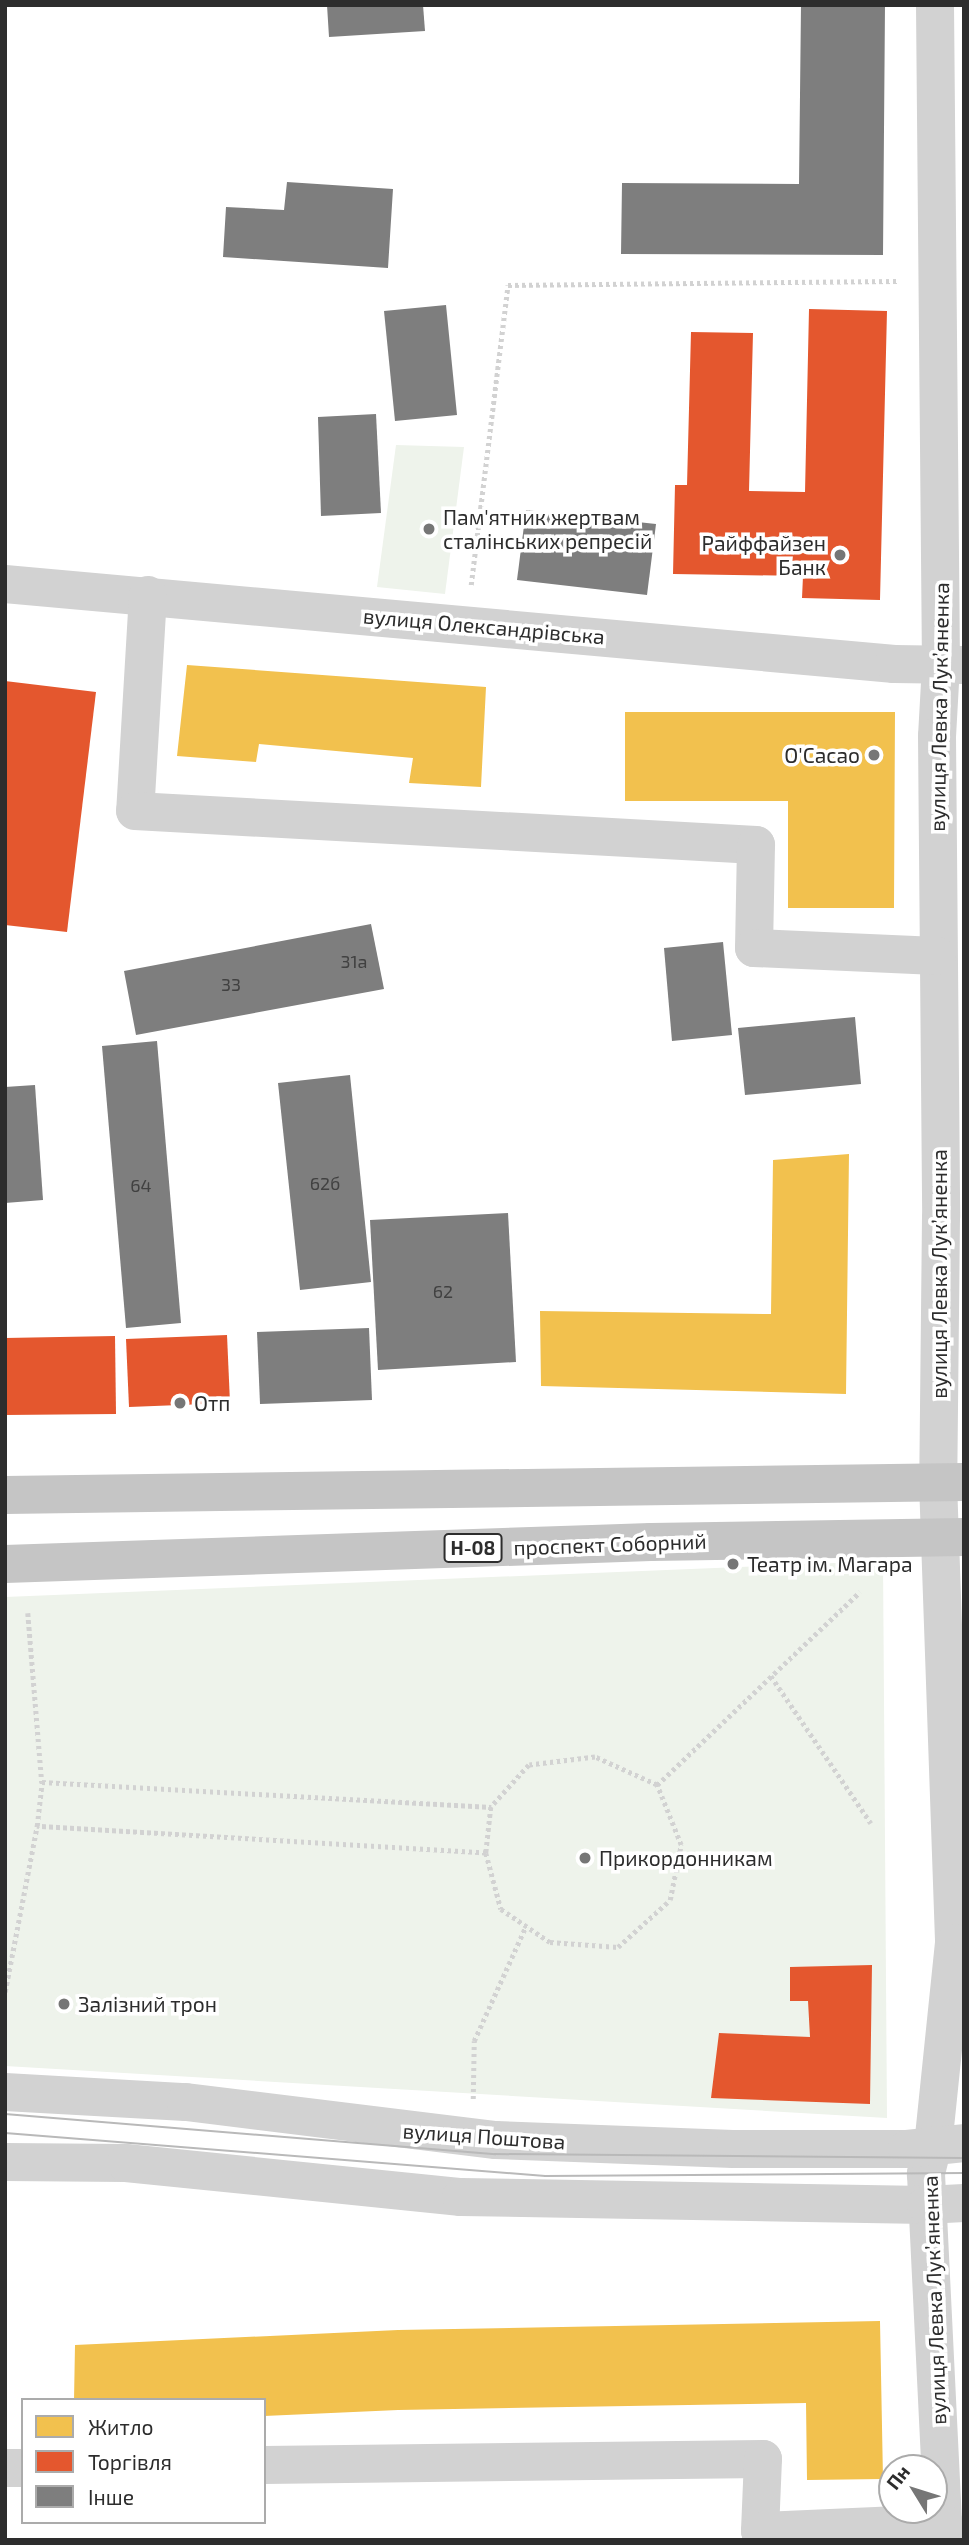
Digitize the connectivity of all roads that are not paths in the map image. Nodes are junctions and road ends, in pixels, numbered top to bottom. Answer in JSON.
{"nodes":[{"id":1,"x":935,"y":5,"type":"edge"},
{"id":2,"x":950,"y":97,"type":"edge"},
{"id":3,"x":5,"y":584,"type":"edge"},
{"id":4,"x":148,"y":596,"type":"junction"},
{"id":5,"x":952,"y":665,"type":"edge"},
{"id":6,"x":937,"y":956,"type":"junction"},
{"id":7,"x":952,"y":1217,"type":"edge"},
{"id":8,"x":951,"y":1482,"type":"edge"},
{"id":9,"x":5,"y":1495,"type":"edge"},
{"id":10,"x":952,"y":1538,"type":"edge"},
{"id":11,"x":5,"y":1564,"type":"edge"},
{"id":12,"x":954,"y":1667,"type":"edge"},
{"id":13,"x":959,"y":1943,"type":"edge"},
{"id":14,"x":5,"y":2092,"type":"edge"},
{"id":15,"x":948,"y":2144,"type":"edge"},
{"id":16,"x":5,"y":2162,"type":"edge"},
{"id":17,"x":964,"y":2203,"type":"edge"},
{"id":18,"x":926,"y":2205,"type":"junction"},
{"id":19,"x":266,"y":2465,"type":"edge"},
{"id":20,"x":944,"y":2531,"type":"edge"},
{"id":21,"x":840,"y":2533,"type":"edge"}],
"edges":[{"from":1,"to":2,"type":"street","name":"вулиця Левка Лукʼяненка"},
{"from":2,"to":5,"type":"street","name":"вулиця Левка Лукʼяненка"},
{"from":3,"to":4,"type":"street","name":"вулиця Олександрівська"},
{"from":4,"to":5,"type":"street","name":"вулиця Олександрівська"},
{"from":4,"to":6,"type":"street"},
{"from":5,"to":6,"type":"street","name":"вулиця Левка Лукʼяненка"},
{"from":6,"to":7,"type":"street","name":"вулиця Левка Лукʼяненка"},
{"from":7,"to":8,"type":"street","name":"вулиця Левка Лукʼяненка"},
{"from":8,"to":9,"type":"main road"},
{"from":8,"to":10,"type":"street","name":"вулиця Левка Лукʼяненка"},
{"from":10,"to":11,"type":"main road","name":"проспект Соборний","number":"Н-08"},
{"from":10,"to":12,"type":"street","name":"вулиця Левка Лукʼяненка"},
{"from":12,"to":13,"type":"street","name":"вулиця Левка Лукʼяненка"},
{"from":13,"to":15,"type":"street","name":"вулиця Левка Лукʼяненка"},
{"from":14,"to":15,"type":"street","name":"вулиця Поштова"},
{"from":15,"to":18,"type":"street","name":"вулиця Левка Лукʼяненка"},
{"from":16,"to":18,"type":"street"},
{"from":17,"to":18,"type":"street"},
{"from":18,"to":20,"type":"street","name":"вулиця Левка Лукʼяненка"},
{"from":19,"to":21,"type":"street"},
{"from":20,"to":21,"type":"street"}]}
